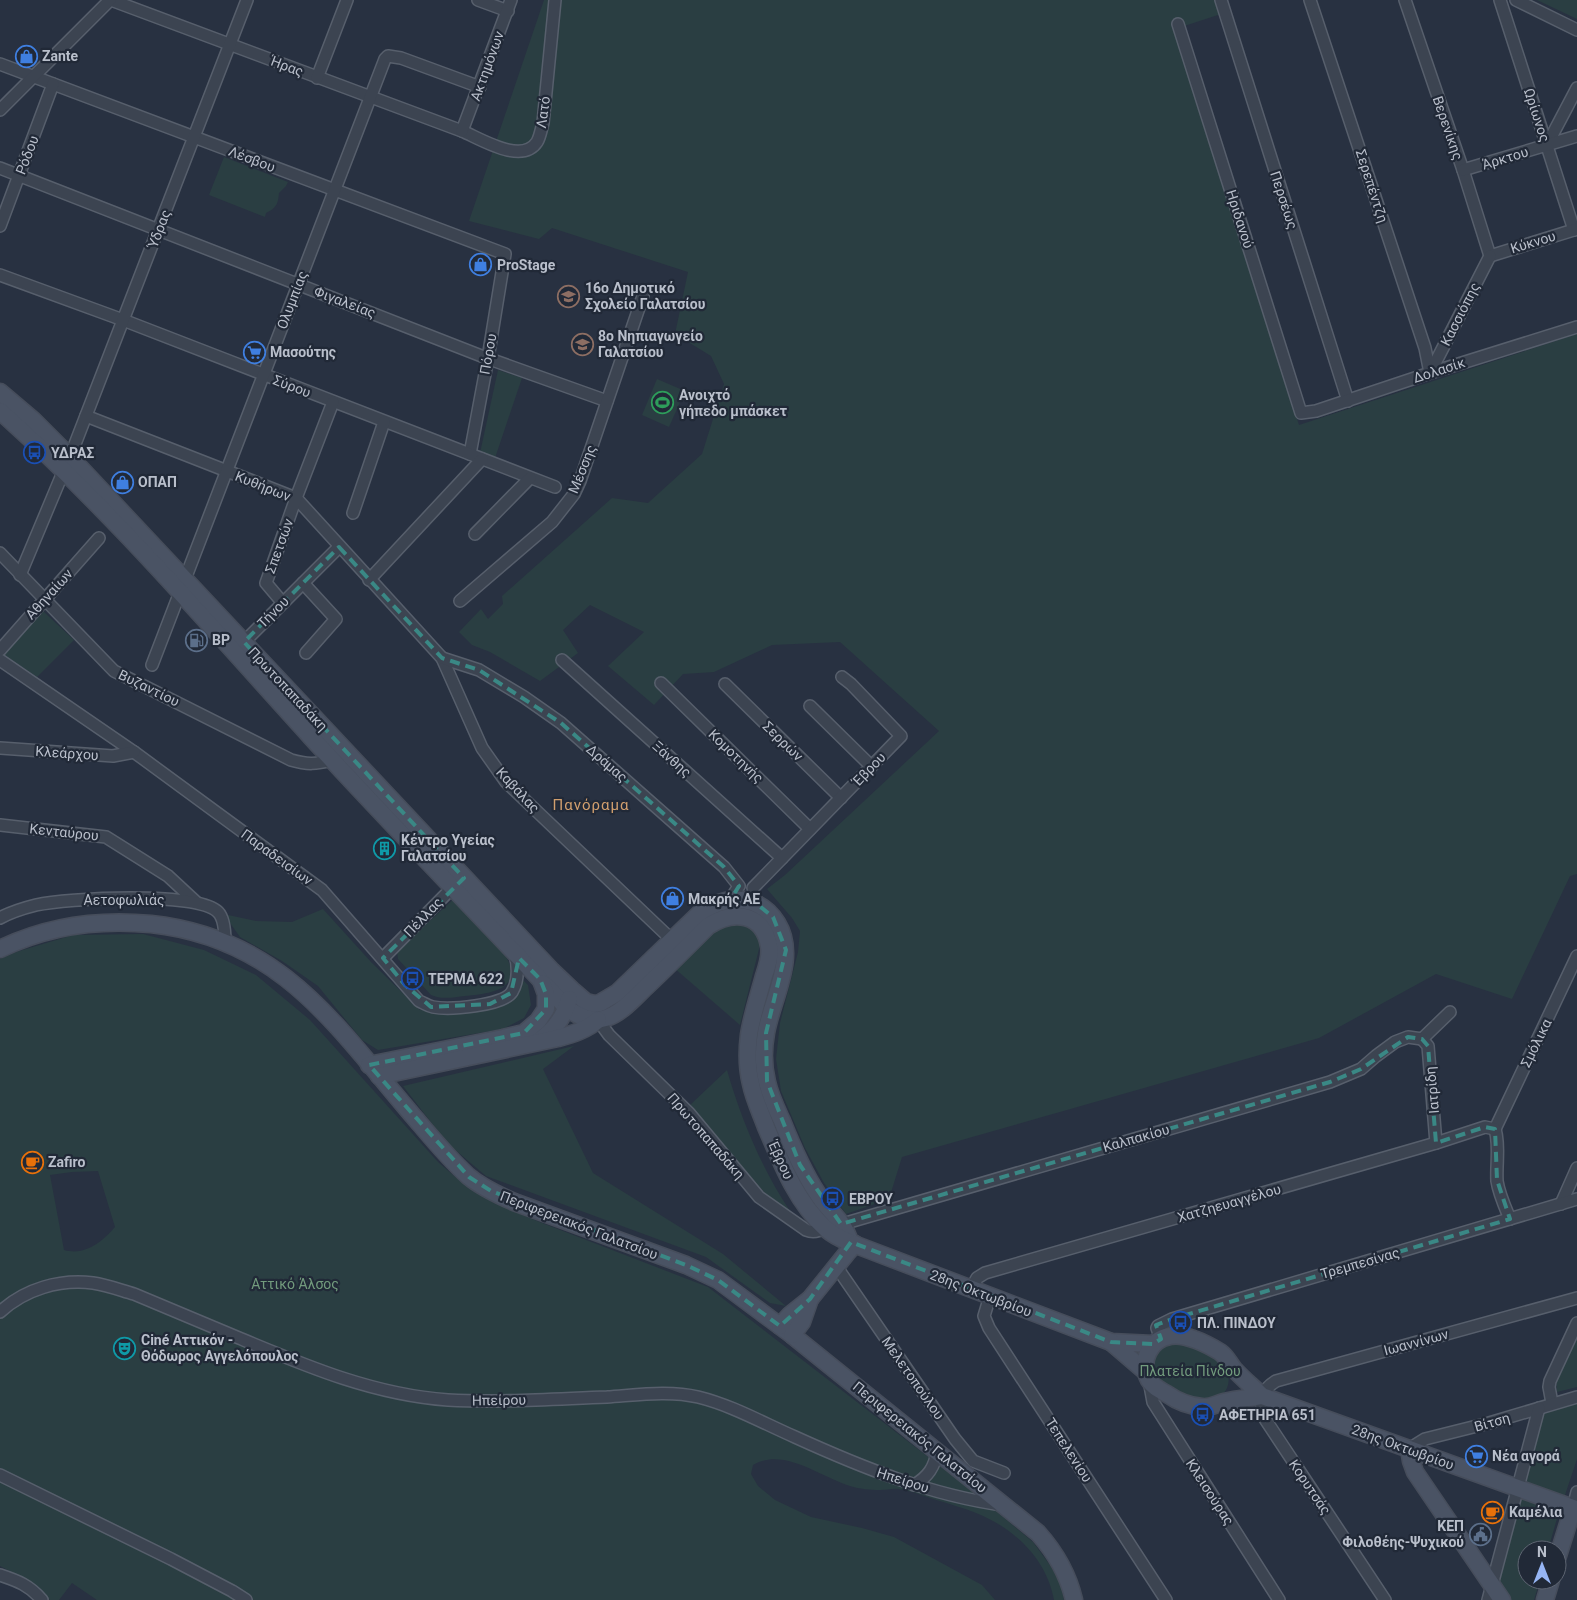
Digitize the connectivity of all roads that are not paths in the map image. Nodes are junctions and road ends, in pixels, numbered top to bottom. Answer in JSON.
{"nodes":[{"id":1,"x":111,"y":0,"type":"edge"},
{"id":2,"x":248,"y":0,"type":"edge"},
{"id":3,"x":347,"y":0,"type":"edge"},
{"id":4,"x":478,"y":0,"type":"edge"},
{"id":5,"x":555,"y":0,"type":"edge"},
{"id":6,"x":1221,"y":0,"type":"edge"},
{"id":7,"x":1310,"y":0,"type":"edge"},
{"id":8,"x":1405,"y":0,"type":"edge"},
{"id":9,"x":1500,"y":0,"type":"edge"},
{"id":10,"x":1516,"y":0,"type":"edge"},
{"id":11,"x":509,"y":6,"type":"edge"},
{"id":12,"x":1178,"y":24,"type":"dead end"},
{"id":13,"x":1577,"y":30,"type":"edge"},
{"id":14,"x":229,"y":44,"type":"junction"},
{"id":15,"x":0,"y":64,"type":"edge"},
{"id":16,"x":33,"y":77,"type":"junction"},
{"id":17,"x":317,"y":78,"type":"junction"},
{"id":18,"x":53,"y":84,"type":"junction"},
{"id":19,"x":480,"y":87,"type":"junction"},
{"id":20,"x":1577,"y":88,"type":"edge"},
{"id":21,"x":370,"y":96,"type":"junction"},
{"id":22,"x":0,"y":110,"type":"edge"},
{"id":23,"x":462,"y":131,"type":"junction"},
{"id":24,"x":1577,"y":136,"type":"edge"},
{"id":25,"x":194,"y":138,"type":"junction"},
{"id":26,"x":1547,"y":145,"type":"junction"},
{"id":27,"x":0,"y":168,"type":"edge"},
{"id":28,"x":1463,"y":170,"type":"junction"},
{"id":29,"x":19,"y":176,"type":"junction"},
{"id":30,"x":334,"y":190,"type":"junction"},
{"id":31,"x":0,"y":226,"type":"edge"},
{"id":32,"x":1576,"y":229,"type":"edge"},
{"id":33,"x":158,"y":230,"type":"junction"},
{"id":34,"x":505,"y":254,"type":"joint"},
{"id":35,"x":1490,"y":256,"type":"junction"},
{"id":36,"x":0,"y":275,"type":"edge"},
{"id":37,"x":298,"y":284,"type":"junction"},
{"id":38,"x":643,"y":296,"type":"dead end"},
{"id":39,"x":123,"y":320,"type":"junction"},
{"id":40,"x":1577,"y":327,"type":"edge"},
{"id":41,"x":488,"y":358,"type":"junction"},
{"id":42,"x":1430,"y":373,"type":"junction"},
{"id":43,"x":263,"y":375,"type":"junction"},
{"id":44,"x":0,"y":392,"type":"edge"},
{"id":45,"x":607,"y":401,"type":"junction"},
{"id":46,"x":1348,"y":401,"type":"junction"},
{"id":47,"x":333,"y":402,"type":"junction"},
{"id":48,"x":0,"y":411,"type":"edge"},
{"id":49,"x":1301,"y":413,"type":"joint"},
{"id":50,"x":86,"y":416,"type":"junction"},
{"id":51,"x":384,"y":422,"type":"junction"},
{"id":52,"x":470,"y":454,"type":"junction"},
{"id":53,"x":482,"y":459,"type":"junction"},
{"id":54,"x":67,"y":464,"type":"junction"},
{"id":55,"x":226,"y":471,"type":"junction"},
{"id":56,"x":530,"y":478,"type":"junction"},
{"id":57,"x":555,"y":487,"type":"dead end"},
{"id":58,"x":296,"y":498,"type":"junction"},
{"id":59,"x":353,"y":513,"type":"dead end"},
{"id":60,"x":475,"y":534,"type":"dead end"},
{"id":61,"x":99,"y":538,"type":"dead end"},
{"id":62,"x":339,"y":547,"type":"junction"},
{"id":63,"x":0,"y":553,"type":"edge"},
{"id":64,"x":20,"y":575,"type":"junction"},
{"id":65,"x":370,"y":580,"type":"junction"},
{"id":66,"x":304,"y":583,"type":"junction"},
{"id":67,"x":182,"y":586,"type":"junction"},
{"id":68,"x":44,"y":600,"type":"junction"},
{"id":69,"x":460,"y":601,"type":"dead end"},
{"id":70,"x":282,"y":602,"type":"junction"},
{"id":71,"x":244,"y":642,"type":"junction"},
{"id":72,"x":1,"y":649,"type":"edge"},
{"id":73,"x":306,"y":653,"type":"dead end"},
{"id":74,"x":442,"y":658,"type":"junction"},
{"id":75,"x":0,"y":660,"type":"edge"},
{"id":76,"x":562,"y":660,"type":"dead end"},
{"id":77,"x":152,"y":665,"type":"dead end"},
{"id":78,"x":842,"y":677,"type":"dead end"},
{"id":79,"x":661,"y":683,"type":"dead end"},
{"id":80,"x":725,"y":684,"type":"dead end"},
{"id":81,"x":810,"y":706,"type":"dead end"},
{"id":82,"x":0,"y":748,"type":"edge"},
{"id":83,"x":134,"y":752,"type":"junction"},
{"id":84,"x":333,"y":760,"type":"junction"},
{"id":85,"x":871,"y":766,"type":"junction"},
{"id":86,"x":841,"y":798,"type":"junction"},
{"id":87,"x":0,"y":826,"type":"edge"},
{"id":88,"x":810,"y":829,"type":"junction"},
{"id":89,"x":782,"y":858,"type":"junction"},
{"id":90,"x":458,"y":882,"type":"junction"},
{"id":91,"x":753,"y":888,"type":"junction"},
{"id":92,"x":734,"y":893,"type":"junction"},
{"id":93,"x":196,"y":902,"type":"junction"},
{"id":94,"x":760,"y":906,"type":"junction"},
{"id":95,"x":0,"y":918,"type":"edge"},
{"id":96,"x":672,"y":940,"type":"junction"},
{"id":97,"x":225,"y":942,"type":"junction"},
{"id":98,"x":0,"y":949,"type":"edge"},
{"id":99,"x":516,"y":954,"type":"junction"},
{"id":100,"x":1577,"y":956,"type":"edge"},
{"id":101,"x":383,"y":958,"type":"junction"},
{"id":102,"x":540,"y":979,"type":"junction"},
{"id":103,"x":572,"y":990,"type":"junction"},
{"id":104,"x":567,"y":1008,"type":"junction"},
{"id":105,"x":1450,"y":1012,"type":"dead end"},
{"id":106,"x":598,"y":1020,"type":"junction"},
{"id":107,"x":1422,"y":1039,"type":"junction"},
{"id":108,"x":534,"y":1044,"type":"junction"},
{"id":109,"x":374,"y":1070,"type":"junction"},
{"id":110,"x":1495,"y":1129,"type":"junction"},
{"id":111,"x":1436,"y":1143,"type":"junction"},
{"id":112,"x":1577,"y":1168,"type":"edge"},
{"id":113,"x":1577,"y":1199,"type":"edge"},
{"id":114,"x":1561,"y":1204,"type":"junction"},
{"id":115,"x":1510,"y":1219,"type":"junction"},
{"id":116,"x":843,"y":1226,"type":"junction"},
{"id":117,"x":824,"y":1227,"type":"junction"},
{"id":118,"x":851,"y":1246,"type":"junction"},
{"id":119,"x":836,"y":1266,"type":"junction"},
{"id":120,"x":970,"y":1289,"type":"junction"},
{"id":121,"x":990,"y":1296,"type":"junction"},
{"id":122,"x":1577,"y":1298,"type":"edge"},
{"id":123,"x":0,"y":1312,"type":"edge"},
{"id":124,"x":1577,"y":1323,"type":"edge"},
{"id":125,"x":786,"y":1330,"type":"junction"},
{"id":126,"x":1157,"y":1341,"type":"junction"},
{"id":127,"x":1111,"y":1342,"type":"junction"},
{"id":128,"x":1233,"y":1368,"type":"junction"},
{"id":129,"x":1147,"y":1376,"type":"junction"},
{"id":130,"x":1262,"y":1396,"type":"junction"},
{"id":131,"x":1577,"y":1396,"type":"edge"},
{"id":132,"x":1223,"y":1402,"type":"junction"},
{"id":133,"x":1552,"y":1403,"type":"junction"},
{"id":134,"x":1539,"y":1408,"type":"junction"},
{"id":135,"x":1409,"y":1449,"type":"junction"},
{"id":136,"x":937,"y":1451,"type":"junction"},
{"id":137,"x":1004,"y":1473,"type":"dead end"},
{"id":138,"x":0,"y":1475,"type":"edge"},
{"id":139,"x":914,"y":1485,"type":"junction"},
{"id":140,"x":1517,"y":1488,"type":"junction"},
{"id":141,"x":1577,"y":1492,"type":"edge"},
{"id":142,"x":1006,"y":1506,"type":"junction"},
{"id":143,"x":1575,"y":1508,"type":"edge"},
{"id":144,"x":1564,"y":1540,"type":"edge"},
{"id":145,"x":0,"y":1575,"type":"edge"},
{"id":146,"x":1492,"y":1584,"type":"junction"},
{"id":147,"x":42,"y":1600,"type":"edge"},
{"id":148,"x":246,"y":1600,"type":"edge"},
{"id":149,"x":1074,"y":1600,"type":"edge"},
{"id":150,"x":1166,"y":1600,"type":"edge"},
{"id":151,"x":1279,"y":1600,"type":"edge"},
{"id":152,"x":1385,"y":1600,"type":"edge"},
{"id":153,"x":1488,"y":1600,"type":"edge"},
{"id":154,"x":1502,"y":1600,"type":"edge"}],
"edges":[{"from":1,"to":14,"type":"street","name":"Ήρας"},
{"from":1,"to":16,"type":"street"},
{"from":2,"to":14,"type":"street","name":"Ύδρας"},
{"from":3,"to":17,"type":"street"},
{"from":4,"to":11,"type":"street"},
{"from":5,"to":23,"type":"street","name":"Λατό"},
{"from":6,"to":46,"type":"street","name":"Περσέως"},
{"from":7,"to":42,"type":"street","name":"Σερεπέντζη"},
{"from":8,"to":28,"type":"street","name":"Βερενίκης"},
{"from":9,"to":26,"type":"street","name":"Ωρίωνος"},
{"from":10,"to":13,"type":"street"},
{"from":11,"to":19,"type":"street","name":"Ακτημόνων"},
{"from":12,"to":49,"type":"street","name":"Ηριδανού"},
{"from":14,"to":17,"type":"street","name":"Ήρας"},
{"from":14,"to":25,"type":"street","name":"Ύδρας"},
{"from":15,"to":16,"type":"street","name":"Λέσβου"},
{"from":16,"to":18,"type":"street","name":"Λέσβου"},
{"from":16,"to":22,"type":"street"},
{"from":17,"to":21,"type":"street","name":"Ήρας"},
{"from":18,"to":25,"type":"street","name":"Λέσβου"},
{"from":18,"to":29,"type":"street","name":"Ρόδου"},
{"from":19,"to":21,"type":"street","name":"Ολυμπίας"},
{"from":19,"to":23,"type":"street","name":"Ακτημόνων"},
{"from":20,"to":26,"type":"street"},
{"from":21,"to":23,"type":"street","name":"Ήρας"},
{"from":21,"to":30,"type":"street","name":"Ολυμπίας"},
{"from":24,"to":26,"type":"street","name":"Άρκτου"},
{"from":25,"to":30,"type":"street","name":"Λέσβου"},
{"from":25,"to":33,"type":"street","name":"Ύδρας"},
{"from":26,"to":28,"type":"street","name":"Άρκτου"},
{"from":26,"to":32,"type":"street","name":"Ωρίωνος"},
{"from":27,"to":29,"type":"street","name":"Φιγαλείας"},
{"from":28,"to":35,"type":"street","name":"Βερενίκης"},
{"from":29,"to":31,"type":"street","name":"Ρόδου"},
{"from":29,"to":33,"type":"street","name":"Φιγαλείας"},
{"from":30,"to":34,"type":"street","name":"Λέσβου"},
{"from":30,"to":37,"type":"street","name":"Ολυμπίας"},
{"from":32,"to":35,"type":"street","name":"Κύκνου"},
{"from":33,"to":37,"type":"street","name":"Φιγαλείας"},
{"from":33,"to":39,"type":"street","name":"Ύδρας"},
{"from":34,"to":41,"type":"street","name":"Πόρου"},
{"from":35,"to":42,"type":"street","name":"Κασσιόπης"},
{"from":36,"to":39,"type":"street","name":"Σύρου"},
{"from":37,"to":41,"type":"street","name":"Φιγαλείας"},
{"from":37,"to":43,"type":"street","name":"Ολυμπίας"},
{"from":38,"to":45,"type":"street","name":"Μέσσης"},
{"from":39,"to":43,"type":"street","name":"Σύρου"},
{"from":39,"to":50,"type":"street","name":"Ύδρας"},
{"from":40,"to":42,"type":"street","name":"Δολασίκ"},
{"from":41,"to":45,"type":"street","name":"Φιγαλείας"},
{"from":41,"to":52,"type":"street","name":"Πόρου"},
{"from":42,"to":46,"type":"street","name":"Δολασίκ"},
{"from":43,"to":47,"type":"street","name":"Σύρου"},
{"from":43,"to":55,"type":"street","name":"Ολυμπίας"},
{"from":44,"to":54,"type":"main road","name":"Πρωτοπαπαδάκη"},
{"from":45,"to":69,"type":"street","name":"Μέσσης"},
{"from":46,"to":49,"type":"street","name":"Δολασίκ"},
{"from":47,"to":51,"type":"street","name":"Σύρου"},
{"from":47,"to":58,"type":"street","name":"Σπετσών"},
{"from":48,"to":54,"type":"main road","name":"Πρωτοπαπαδάκη"},
{"from":50,"to":54,"type":"street","name":"Ύδρας"},
{"from":50,"to":55,"type":"street","name":"Κυθήρων"},
{"from":51,"to":52,"type":"street","name":"Σύρου"},
{"from":51,"to":59,"type":"street"},
{"from":52,"to":53,"type":"street","name":"Σύρου"},
{"from":53,"to":56,"type":"street","name":"Σύρου"},
{"from":53,"to":65,"type":"street"},
{"from":54,"to":64,"type":"street","name":"Ύδρας"},
{"from":54,"to":67,"type":"main road","name":"Πρωτοπαπαδάκη"},
{"from":55,"to":58,"type":"street","name":"Κυθήρων"},
{"from":55,"to":67,"type":"street","name":"Ολυμπίας"},
{"from":56,"to":57,"type":"street","name":"Σύρου"},
{"from":56,"to":60,"type":"street"},
{"from":58,"to":62,"type":"street","name":"Κυθήρων"},
{"from":58,"to":70,"type":"street","name":"Σπετσών"},
{"from":61,"to":68,"type":"street","name":"Αθηναίων"},
{"from":62,"to":65,"type":"street","name":"Κυθήρων"},
{"from":62,"to":66,"type":"street","name":"Τήνου"},
{"from":63,"to":64,"type":"street","name":"Βυζαντίου"},
{"from":64,"to":68,"type":"street","name":"Βυζαντίου"},
{"from":65,"to":74,"type":"street","name":"Κυθήρων"},
{"from":66,"to":70,"type":"street","name":"Τήνου"},
{"from":66,"to":73,"type":"street"},
{"from":67,"to":71,"type":"main road","name":"Πρωτοπαπαδάκη"},
{"from":67,"to":77,"type":"street","name":"Ολυμπίας"},
{"from":67,"to":84,"type":"main road","name":"Πρωτοπαπαδάκη"},
{"from":68,"to":72,"type":"street","name":"Αθηναίων"},
{"from":68,"to":84,"type":"street","name":"Βυζαντίου"},
{"from":70,"to":71,"type":"street","name":"Τήνου"},
{"from":71,"to":90,"type":"main road","name":"Πρωτοπαπαδάκη"},
{"from":74,"to":92,"type":"street","name":"Δράμας"},
{"from":74,"to":96,"type":"street","name":"Καβάλας"},
{"from":75,"to":83,"type":"street","name":"Παραδεισίων"},
{"from":76,"to":89,"type":"street","name":"Ξάνθης"},
{"from":78,"to":85,"type":"street","name":"Έβρου"},
{"from":79,"to":88,"type":"street","name":"Κομοτηνής"},
{"from":80,"to":86,"type":"street","name":"Σερρών"},
{"from":81,"to":85,"type":"street"},
{"from":82,"to":83,"type":"street","name":"Κλεάρχου"},
{"from":83,"to":101,"type":"street","name":"Παραδεισίων"},
{"from":84,"to":90,"type":"main road","name":"Πρωτοπαπαδάκη"},
{"from":85,"to":86,"type":"street","name":"Έβρου"},
{"from":86,"to":88,"type":"street","name":"Έβρου"},
{"from":87,"to":93,"type":"street","name":"Κενταύρου"},
{"from":88,"to":89,"type":"street","name":"Έβρου"},
{"from":89,"to":91,"type":"street","name":"Έβρου"},
{"from":90,"to":99,"type":"main road","name":"Πρωτοπαπαδάκη"},
{"from":90,"to":101,"type":"street","name":"Πέλλας"},
{"from":90,"to":103,"type":"main road","name":"Πρωτοπαπαδάκη"},
{"from":91,"to":92,"type":"street"},
{"from":91,"to":94,"type":"street","name":"Έβρου"},
{"from":92,"to":94,"type":"main road"},
{"from":92,"to":96,"type":"main road"},
{"from":93,"to":95,"type":"street","name":"Αετοφωλιάς"},
{"from":93,"to":97,"type":"street","name":"Αετοφωλιάς"},
{"from":94,"to":116,"type":"main road","name":"Έβρου"},
{"from":96,"to":103,"type":"main road"},
{"from":97,"to":98,"type":"main road","name":"Περιφερειακός Γαλατσίου"},
{"from":97,"to":109,"type":"main road","name":"Περιφερειακός Γαλατσίου"},
{"from":99,"to":101,"type":"street","name":"Παραδεισίων"},
{"from":99,"to":102,"type":"main road","name":"Πρωτοπαπαδάκη"},
{"from":100,"to":110,"type":"street","name":"Σμόλικα"},
{"from":102,"to":104,"type":"main road","name":"Πρωτοπαπαδάκη"},
{"from":102,"to":109,"type":"main road"},
{"from":103,"to":104,"type":"main road"},
{"from":104,"to":106,"type":"main road"},
{"from":104,"to":108,"type":"main road"},
{"from":105,"to":107,"type":"street"},
{"from":106,"to":108,"type":"main road","name":"Έβρου"},
{"from":106,"to":117,"type":"street","name":"Πρωτοπαπαδάκη"},
{"from":106,"to":117,"type":"main road","name":"Έβρου"},
{"from":107,"to":111,"type":"street","name":"Ιατρίδη"},
{"from":107,"to":116,"type":"street","name":"Καλπακίου"},
{"from":108,"to":109,"type":"main road","name":"Έβρου"},
{"from":109,"to":125,"type":"main road","name":"Περιφερειακός Γαλατσίου"},
{"from":110,"to":111,"type":"street","name":"Χατζηευαγγέλου"},
{"from":110,"to":115,"type":"street"},
{"from":111,"to":120,"type":"street","name":"Χατζηευαγγέλου"},
{"from":112,"to":114,"type":"street"},
{"from":113,"to":114,"type":"street","name":"Τρεμπεσίνας"},
{"from":114,"to":115,"type":"street","name":"Τρεμπεσίνας"},
{"from":115,"to":126,"type":"street","name":"Τρεμπεσίνας"},
{"from":116,"to":118,"type":"main road","name":"Έβρου"},
{"from":117,"to":118,"type":"main road","name":"Έβρου"},
{"from":118,"to":119,"type":"main road"},
{"from":118,"to":120,"type":"main road","name":"28ης Οκτωβρίου"},
{"from":119,"to":125,"type":"main road"},
{"from":119,"to":137,"type":"street","name":"Μελετοπούλου"},
{"from":120,"to":121,"type":"main road","name":"28ης Οκτωβρίου"},
{"from":121,"to":127,"type":"main road","name":"28ης Οκτωβρίου"},
{"from":121,"to":150,"type":"street","name":"Τεπελενίου"},
{"from":122,"to":130,"type":"street","name":"Ιωαννίνων"},
{"from":123,"to":139,"type":"street","name":"Ηπείρου"},
{"from":124,"to":133,"type":"street"},
{"from":125,"to":136,"type":"main road","name":"Περιφερειακός Γαλατσίου"},
{"from":126,"to":127,"type":"main road","name":"28ης Οκτωβρίου"},
{"from":126,"to":128,"type":"main road","name":"28ης Οκτωβρίου"},
{"from":126,"to":129,"type":"main road"},
{"from":127,"to":129,"type":"main road","name":"28ης Οκτωβρίου"},
{"from":128,"to":130,"type":"main road","name":"28ης Οκτωβρίου"},
{"from":128,"to":132,"type":"main road"},
{"from":129,"to":132,"type":"main road","name":"28ης Οκτωβρίου"},
{"from":129,"to":151,"type":"street","name":"Κλεισούρας"},
{"from":130,"to":132,"type":"main road","name":"28ης Οκτωβρίου"},
{"from":130,"to":135,"type":"main road","name":"28ης Οκτωβρίου"},
{"from":130,"to":152,"type":"street","name":"Κορυτσάς"},
{"from":131,"to":133,"type":"street","name":"Βίτση"},
{"from":133,"to":134,"type":"street","name":"Βίτση"},
{"from":134,"to":135,"type":"street","name":"Βίτση"},
{"from":134,"to":140,"type":"street"},
{"from":135,"to":140,"type":"main road","name":"28ης Οκτωβρίου"},
{"from":135,"to":146,"type":"main road"},
{"from":136,"to":139,"type":"street"},
{"from":136,"to":142,"type":"main road","name":"Περιφερειακός Γαλατσίου"},
{"from":138,"to":148,"type":"street"},
{"from":139,"to":142,"type":"street","name":"Ηπείρου"},
{"from":140,"to":143,"type":"main road","name":"28ης Οκτωβρίου"},
{"from":140,"to":146,"type":"street"},
{"from":141,"to":143,"type":"street"},
{"from":142,"to":149,"type":"main road","name":"Περιφερειακός Γαλατσίου"},
{"from":143,"to":144,"type":"main road"},
{"from":145,"to":147,"type":"street"},
{"from":146,"to":153,"type":"street"},
{"from":146,"to":154,"type":"main road"}]}
